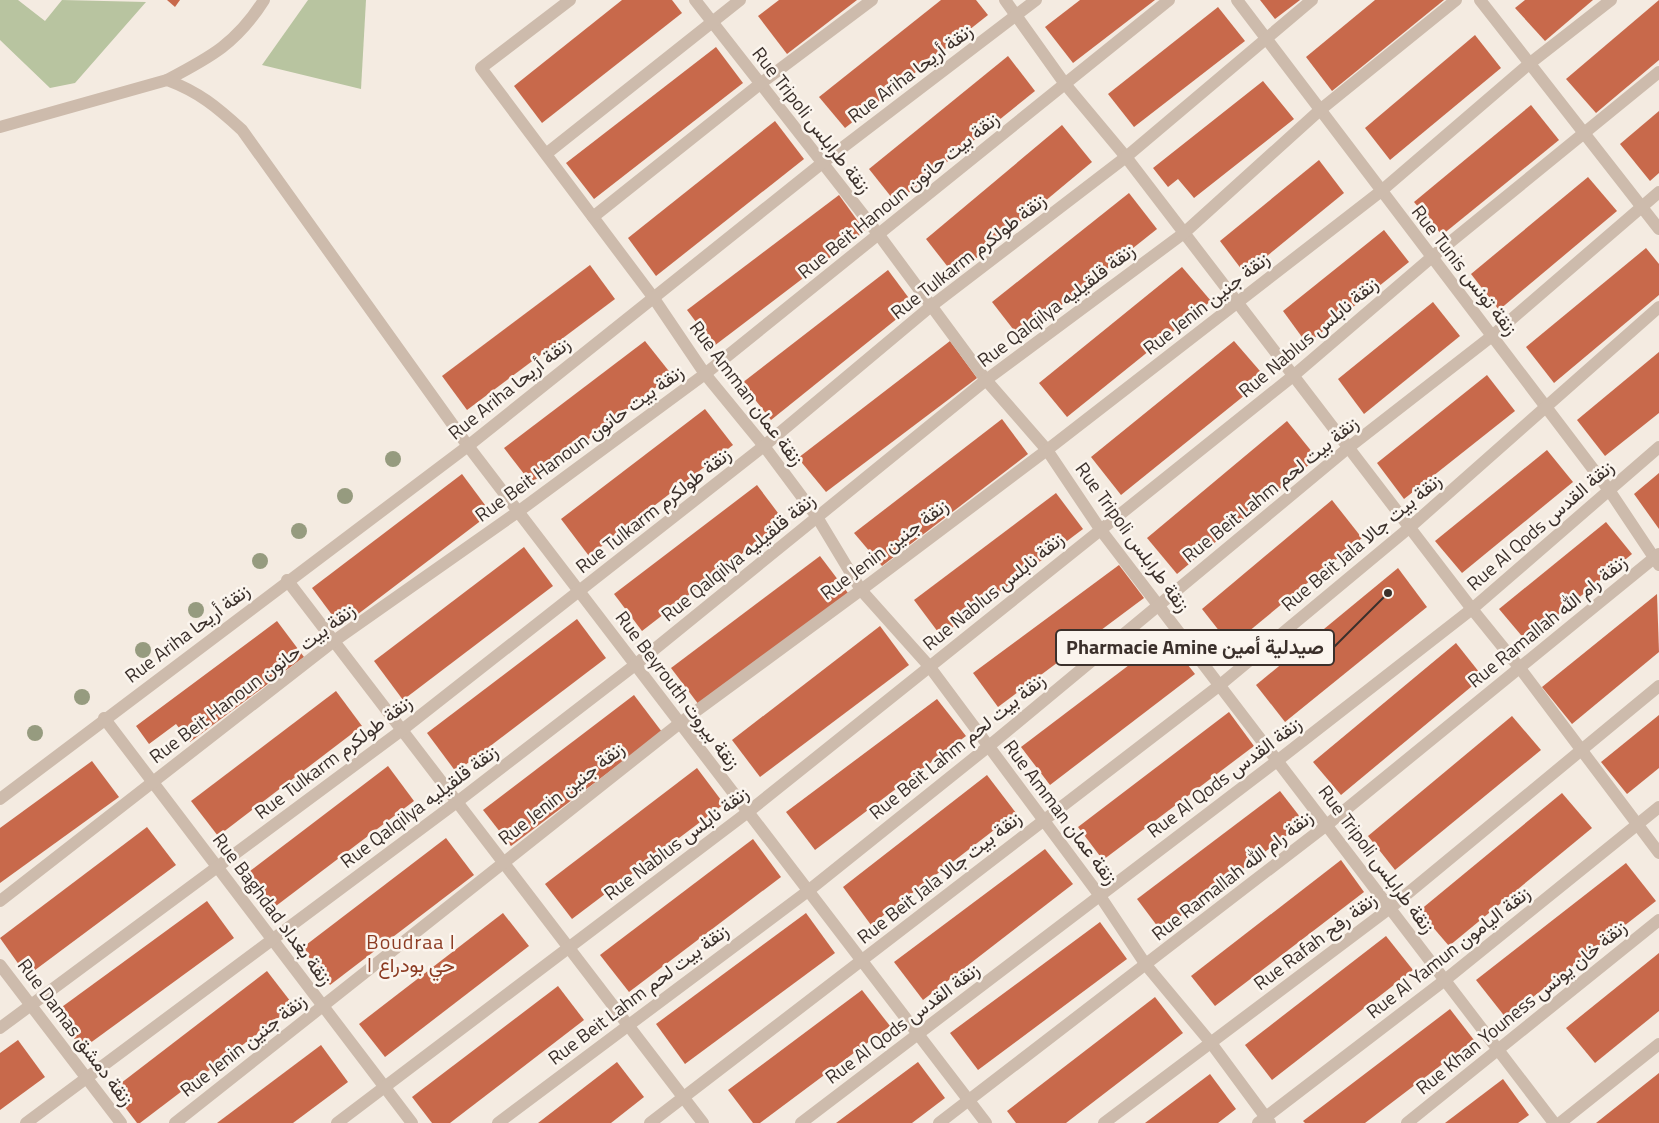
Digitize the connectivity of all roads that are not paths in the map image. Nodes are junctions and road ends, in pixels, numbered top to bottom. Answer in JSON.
{"nodes":[{"id":1,"x":264,"y":0,"type":"edge"},
{"id":2,"x":570,"y":0,"type":"edge"},
{"id":3,"x":695,"y":0,"type":"edge"},
{"id":4,"x":740,"y":0,"type":"edge"},
{"id":5,"x":872,"y":0,"type":"edge"},
{"id":6,"x":1005,"y":0,"type":"edge"},
{"id":7,"x":1036,"y":0,"type":"edge"},
{"id":8,"x":1169,"y":0,"type":"edge"},
{"id":9,"x":1237,"y":0,"type":"edge"},
{"id":10,"x":1312,"y":0,"type":"edge"},
{"id":11,"x":1456,"y":0,"type":"edge"},
{"id":12,"x":1480,"y":0,"type":"edge"},
{"id":13,"x":1611,"y":0,"type":"edge"},
{"id":14,"x":1017,"y":16,"type":"junction"},
{"id":15,"x":712,"y":22,"type":"junction"},
{"id":16,"x":1265,"y":38,"type":"junction"},
{"id":17,"x":1529,"y":64,"type":"junction"},
{"id":18,"x":1659,"y":72,"type":"edge"},
{"id":19,"x":167,"y":80,"type":"junction"},
{"id":20,"x":760,"y":84,"type":"junction"},
{"id":21,"x":1065,"y":84,"type":"junction"},
{"id":22,"x":1320,"y":110,"type":"junction"},
{"id":23,"x":0,"y":114,"type":"edge"},
{"id":24,"x":4,"y":126,"type":"edge"},
{"id":25,"x":1583,"y":132,"type":"junction"},
{"id":26,"x":546,"y":154,"type":"junction"},
{"id":27,"x":1126,"y":158,"type":"junction"},
{"id":28,"x":821,"y":164,"type":"junction"},
{"id":29,"x":1380,"y":192,"type":"junction"},
{"id":30,"x":1659,"y":192,"type":"edge"},
{"id":31,"x":1641,"y":207,"type":"junction"},
{"id":32,"x":593,"y":217,"type":"junction"},
{"id":33,"x":1659,"y":229,"type":"edge"},
{"id":34,"x":1184,"y":233,"type":"junction"},
{"id":35,"x":879,"y":235,"type":"junction"},
{"id":36,"x":1432,"y":257,"type":"junction"},
{"id":37,"x":653,"y":297,"type":"junction"},
{"id":38,"x":1237,"y":302,"type":"junction"},
{"id":39,"x":930,"y":307,"type":"junction"},
{"id":40,"x":1659,"y":307,"type":"edge"},
{"id":41,"x":1492,"y":336,"type":"junction"},
{"id":42,"x":705,"y":374,"type":"junction"},
{"id":43,"x":1293,"y":376,"type":"junction"},
{"id":44,"x":986,"y":380,"type":"junction"},
{"id":45,"x":1545,"y":406,"type":"junction"},
{"id":46,"x":468,"y":446,"type":"junction"},
{"id":47,"x":764,"y":446,"type":"junction"},
{"id":48,"x":1348,"y":448,"type":"junction"},
{"id":49,"x":1659,"y":448,"type":"edge"},
{"id":50,"x":1047,"y":450,"type":"junction"},
{"id":51,"x":1609,"y":490,"type":"junction"},
{"id":52,"x":519,"y":510,"type":"junction"},
{"id":53,"x":817,"y":517,"type":"junction"},
{"id":54,"x":1409,"y":528,"type":"junction"},
{"id":55,"x":1100,"y":529,"type":"junction"},
{"id":56,"x":1657,"y":560,"type":"edge"},
{"id":57,"x":287,"y":580,"type":"junction"},
{"id":58,"x":861,"y":590,"type":"junction"},
{"id":59,"x":579,"y":591,"type":"junction"},
{"id":60,"x":1158,"y":604,"type":"junction"},
{"id":61,"x":1472,"y":609,"type":"junction"},
{"id":62,"x":334,"y":641,"type":"junction"},
{"id":63,"x":635,"y":665,"type":"junction"},
{"id":64,"x":929,"y":666,"type":"junction"},
{"id":65,"x":1519,"y":667,"type":"junction"},
{"id":66,"x":1220,"y":685,"type":"junction"},
{"id":67,"x":1659,"y":686,"type":"edge"},
{"id":68,"x":104,"y":718,"type":"junction"},
{"id":69,"x":680,"y":723,"type":"junction"},
{"id":70,"x":402,"y":730,"type":"junction"},
{"id":71,"x":989,"y":746,"type":"junction"},
{"id":72,"x":1580,"y":751,"type":"junction"},
{"id":73,"x":1277,"y":761,"type":"junction"},
{"id":74,"x":153,"y":782,"type":"junction"},
{"id":75,"x":0,"y":798,"type":"edge"},
{"id":76,"x":457,"y":802,"type":"junction"},
{"id":77,"x":1659,"y":806,"type":"edge"},
{"id":78,"x":748,"y":812,"type":"junction"},
{"id":79,"x":1043,"y":819,"type":"junction"},
{"id":80,"x":1328,"y":824,"type":"junction"},
{"id":81,"x":1637,"y":825,"type":"junction"},
{"id":82,"x":1659,"y":853,"type":"edge"},
{"id":83,"x":504,"y":863,"type":"junction"},
{"id":84,"x":216,"y":866,"type":"junction"},
{"id":85,"x":808,"y":890,"type":"junction"},
{"id":86,"x":1100,"y":896,"type":"junction"},
{"id":87,"x":0,"y":902,"type":"edge"},
{"id":88,"x":1390,"y":908,"type":"junction"},
{"id":89,"x":1659,"y":920,"type":"edge"},
{"id":90,"x":272,"y":939,"type":"junction"},
{"id":91,"x":569,"y":948,"type":"junction"},
{"id":92,"x":862,"y":962,"type":"junction"},
{"id":93,"x":0,"y":965,"type":"edge"},
{"id":94,"x":1146,"y":965,"type":"junction"},
{"id":95,"x":1445,"y":980,"type":"junction"},
{"id":96,"x":31,"y":1005,"type":"junction"},
{"id":97,"x":323,"y":1006,"type":"junction"},
{"id":98,"x":627,"y":1024,"type":"junction"},
{"id":99,"x":0,"y":1028,"type":"edge"},
{"id":100,"x":918,"y":1034,"type":"junction"},
{"id":101,"x":1211,"y":1043,"type":"junction"},
{"id":102,"x":1659,"y":1044,"type":"edge"},
{"id":103,"x":1499,"y":1051,"type":"junction"},
{"id":104,"x":87,"y":1078,"type":"junction"},
{"id":105,"x":384,"y":1087,"type":"junction"},
{"id":106,"x":684,"y":1098,"type":"junction"},
{"id":107,"x":968,"y":1100,"type":"junction"},
{"id":108,"x":1265,"y":1121,"type":"edge"},
{"id":109,"x":26,"y":1123,"type":"edge"},
{"id":110,"x":121,"y":1123,"type":"edge"},
{"id":111,"x":176,"y":1123,"type":"edge"},
{"id":112,"x":338,"y":1123,"type":"edge"},
{"id":113,"x":412,"y":1123,"type":"edge"},
{"id":114,"x":498,"y":1123,"type":"edge"},
{"id":115,"x":650,"y":1123,"type":"edge"},
{"id":116,"x":703,"y":1123,"type":"edge"},
{"id":117,"x":801,"y":1123,"type":"edge"},
{"id":118,"x":939,"y":1123,"type":"edge"},
{"id":119,"x":986,"y":1123,"type":"edge"},
{"id":120,"x":1104,"y":1123,"type":"edge"},
{"id":121,"x":1407,"y":1123,"type":"edge"},
{"id":122,"x":1554,"y":1123,"type":"edge"},
{"id":123,"x":1560,"y":1123,"type":"edge"}],
"edges":[{"from":1,"to":19,"type":"street"},
{"from":2,"to":26,"type":"street","name":"Rue Amman زنقة عمان"},
{"from":3,"to":15,"type":"street","name":"Rue Tripoli زنقة طرابلس"},
{"from":4,"to":15,"type":"street"},
{"from":5,"to":20,"type":"street"},
{"from":6,"to":14,"type":"street"},
{"from":7,"to":14,"type":"street","name":"Rue Ariha زنقة أريحا"},
{"from":8,"to":21,"type":"street","name":"Rue Beit Hanoun زنقة بيت حانون"},
{"from":9,"to":16,"type":"street","name":"Rue Tunis زنقة تونس"},
{"from":10,"to":16,"type":"street","name":"Rue Tulkarm زنقة طولكرم"},
{"from":11,"to":22,"type":"street","name":"Rue Qalqilya زنقة قلقيليه"},
{"from":12,"to":17,"type":"street"},
{"from":13,"to":17,"type":"street","name":"Rue Jenin زنقة جنين"},
{"from":14,"to":21,"type":"street"},
{"from":14,"to":28,"type":"street","name":"Rue Ariha زنقة أريحا"},
{"from":15,"to":20,"type":"street","name":"Rue Tripoli زنقة طرابلس"},
{"from":15,"to":26,"type":"street"},
{"from":16,"to":22,"type":"street","name":"Rue Tunis زنقة تونس"},
{"from":16,"to":27,"type":"street","name":"Rue Tulkarm زنقة طولكرم"},
{"from":17,"to":25,"type":"street"},
{"from":17,"to":29,"type":"street","name":"Rue Jenin زنقة جنين"},
{"from":18,"to":25,"type":"street","name":"Rue Nablus زنقة نابلس"},
{"from":19,"to":24,"type":"street"},
{"from":19,"to":46,"type":"street","name":"Rue Beyrouth زنقة بيروت"},
{"from":20,"to":28,"type":"street","name":"Rue Tripoli زنقة طرابلس"},
{"from":20,"to":32,"type":"street"},
{"from":21,"to":27,"type":"street"},
{"from":21,"to":35,"type":"street","name":"Rue Beit Hanoun زنقة بيت حانون"},
{"from":22,"to":29,"type":"street","name":"Rue Tunis زنقة تونس"},
{"from":22,"to":34,"type":"street","name":"Rue Qalqilya زنقة قلقيليه"},
{"from":23,"to":24,"type":"street"},
{"from":25,"to":31,"type":"street"},
{"from":25,"to":36,"type":"street","name":"Rue Nablus زنقة نابلس"},
{"from":26,"to":32,"type":"street","name":"Rue Amman زنقة عمان"},
{"from":27,"to":34,"type":"street"},
{"from":27,"to":39,"type":"street","name":"Rue Tulkarm زنقة طولكرم"},
{"from":28,"to":35,"type":"street","name":"Rue Tripoli زنقة طرابلس"},
{"from":28,"to":37,"type":"street","name":"Rue Ariha زنقة أريحا"},
{"from":29,"to":36,"type":"street","name":"Rue Tunis زنقة تونس"},
{"from":29,"to":38,"type":"street","name":"Rue Jenin زنقة جنين"},
{"from":30,"to":31,"type":"street","name":"Rue Beit Lahm زنقة بيت لحم"},
{"from":31,"to":33,"type":"street"},
{"from":31,"to":41,"type":"street","name":"Rue Beit Lahm زنقة بيت لحم"},
{"from":32,"to":37,"type":"street","name":"Rue Amman زنقة عمان"},
{"from":34,"to":38,"type":"street"},
{"from":34,"to":44,"type":"street","name":"Rue Qalqilya زنقة قلقيليه"},
{"from":35,"to":39,"type":"street","name":"Rue Tripoli زنقة طرابلس"},
{"from":35,"to":42,"type":"street","name":"Rue Beit Hanoun زنقة بيت حانون"},
{"from":36,"to":41,"type":"street","name":"Rue Tunis زنقة تونس"},
{"from":36,"to":43,"type":"street","name":"Rue Nablus زنقة نابلس"},
{"from":37,"to":42,"type":"street","name":"Rue Amman زنقة عمان"},
{"from":37,"to":46,"type":"street","name":"Rue Ariha زنقة أريحا"},
{"from":38,"to":43,"type":"street"},
{"from":38,"to":50,"type":"street","name":"Rue Jenin زنقة جنين"},
{"from":39,"to":44,"type":"street","name":"Rue Tripoli زنقة طرابلس"},
{"from":39,"to":47,"type":"street","name":"Rue Tulkarm زنقة طولكرم"},
{"from":40,"to":45,"type":"street","name":"Rue Beit Jala زنقة بيت جالا"},
{"from":41,"to":45,"type":"street","name":"Rue Tunis زنقة تونس"},
{"from":41,"to":48,"type":"street","name":"Rue Beit Lahm زنقة بيت لحم"},
{"from":42,"to":47,"type":"street","name":"Rue Amman زنقة عمان"},
{"from":42,"to":52,"type":"street","name":"Rue Beit Hanoun زنقة بيت حانون"},
{"from":43,"to":48,"type":"street"},
{"from":43,"to":55,"type":"street","name":"Rue Nablus زنقة نابلس"},
{"from":44,"to":50,"type":"street","name":"Rue Tripoli زنقة طرابلس"},
{"from":44,"to":53,"type":"street","name":"Rue Qalqilya زنقة قلقيليه"},
{"from":45,"to":51,"type":"street","name":"Rue Tunis زنقة تونس"},
{"from":45,"to":54,"type":"street","name":"Rue Beit Jala زنقة بيت جالا"},
{"from":46,"to":52,"type":"street","name":"Rue Beyrouth زنقة بيروت"},
{"from":46,"to":57,"type":"street","name":"Rue Ariha زنقة أريحا"},
{"from":47,"to":53,"type":"street","name":"Rue Amman زنقة عمان"},
{"from":47,"to":59,"type":"street","name":"Rue Tulkarm زنقة طولكرم"},
{"from":48,"to":54,"type":"street"},
{"from":48,"to":60,"type":"street","name":"Rue Beit Lahm زنقة بيت لحم"},
{"from":49,"to":51,"type":"street","name":"Rue Al Qods زنقة القدس"},
{"from":50,"to":55,"type":"street","name":"Rue Tripoli زنقة طرابلس"},
{"from":50,"to":58,"type":"street","name":"Rue Jenin زنقة جنين"},
{"from":51,"to":56,"type":"street","name":"Rue Tunis زنقة تونس"},
{"from":51,"to":61,"type":"street","name":"Rue Al Qods زنقة القدس"},
{"from":52,"to":59,"type":"street","name":"Rue Beyrouth زنقة بيروت"},
{"from":52,"to":62,"type":"street","name":"Rue Beit Hanoun زنقة بيت حانون"},
{"from":53,"to":58,"type":"street","name":"Rue Amman زنقة عمان"},
{"from":53,"to":63,"type":"street","name":"Rue Qalqilya زنقة قلقيليه"},
{"from":54,"to":61,"type":"street"},
{"from":54,"to":66,"type":"street","name":"Rue Beit Jala زنقة بيت جالا"},
{"from":55,"to":60,"type":"street","name":"Rue Tripoli زنقة طرابلس"},
{"from":55,"to":64,"type":"street","name":"Rue Nablus زنقة نابلس"},
{"from":56,"to":65,"type":"street","name":"Rue Ramallah زنقة رام الله"},
{"from":57,"to":62,"type":"street"},
{"from":57,"to":68,"type":"street","name":"Rue Ariha زنقة أريحا"},
{"from":58,"to":64,"type":"street","name":"Rue Amman زنقة عمان"},
{"from":58,"to":69,"type":"street","name":"Rue Jenin زنقة جنين"},
{"from":59,"to":63,"type":"street","name":"Rue Beyrouth زنقة بيروت"},
{"from":59,"to":70,"type":"street","name":"Rue Tulkarm زنقة طولكرم"},
{"from":60,"to":66,"type":"street","name":"Rue Tripoli زنقة طرابلس"},
{"from":60,"to":71,"type":"street","name":"Rue Beit Lahm زنقة بيت لحم"},
{"from":61,"to":65,"type":"street"},
{"from":61,"to":73,"type":"street","name":"Rue Al Qods زنقة القدس"},
{"from":62,"to":70,"type":"street"},
{"from":62,"to":74,"type":"street","name":"Rue Beit Hanoun زنقة بيت حانون"},
{"from":63,"to":69,"type":"street","name":"Rue Beyrouth زنقة بيروت"},
{"from":63,"to":76,"type":"street","name":"Rue Qalqilya زنقة قلقيليه"},
{"from":64,"to":71,"type":"street","name":"Rue Amman زنقة عمان"},
{"from":64,"to":78,"type":"street","name":"Rue Nablus زنقة نابلس"},
{"from":65,"to":72,"type":"street"},
{"from":65,"to":80,"type":"street","name":"Rue Ramallah زنقة رام الله"},
{"from":66,"to":73,"type":"street","name":"Rue Tripoli زنقة طرابلس"},
{"from":66,"to":79,"type":"street","name":"Rue Beit Jala زنقة بيت جالا"},
{"from":67,"to":72,"type":"street","name":"Rue Rafah زنقة رفح"},
{"from":68,"to":74,"type":"street","name":"Rue Baghdad زنقة بغداد"},
{"from":68,"to":75,"type":"street","name":"Rue Ariha زنقة أريحا"},
{"from":69,"to":78,"type":"street","name":"Rue Beyrouth زنقة بيروت"},
{"from":69,"to":83,"type":"street","name":"Rue Jenin زنقة جنين"},
{"from":70,"to":76,"type":"street"},
{"from":70,"to":84,"type":"street","name":"Rue Tulkarm زنقة طولكرم"},
{"from":71,"to":79,"type":"street","name":"Rue Amman زنقة عمان"},
{"from":71,"to":85,"type":"street","name":"Rue Beit Lahm زنقة بيت لحم"},
{"from":72,"to":81,"type":"street"},
{"from":72,"to":88,"type":"street","name":"Rue Rafah زنقة رفح"},
{"from":73,"to":80,"type":"street","name":"Rue Tripoli زنقة طرابلس"},
{"from":73,"to":86,"type":"street","name":"Rue Al Qods زنقة القدس"},
{"from":74,"to":84,"type":"street","name":"Rue Baghdad زنقة بغداد"},
{"from":74,"to":87,"type":"street","name":"Rue Beit Hanoun زنقة بيت حانون"},
{"from":76,"to":83,"type":"street"},
{"from":76,"to":90,"type":"street","name":"Rue Qalqilya زنقة قلقيليه"},
{"from":77,"to":81,"type":"street","name":"Rue Al Yamun زنقة اليامون"},
{"from":78,"to":85,"type":"street","name":"Rue Beyrouth زنقة بيروت"},
{"from":78,"to":91,"type":"street","name":"Rue Nablus زنقة نابلس"},
{"from":79,"to":86,"type":"street","name":"Rue Amman زنقة عمان"},
{"from":79,"to":92,"type":"street","name":"Rue Beit Jala زنقة بيت جالا"},
{"from":80,"to":88,"type":"street","name":"Rue Tripoli زنقة طرابلس"},
{"from":80,"to":94,"type":"street","name":"Rue Ramallah زنقة رام الله"},
{"from":81,"to":82,"type":"street"},
{"from":81,"to":95,"type":"street","name":"Rue Al Yamun زنقة اليامون"},
{"from":83,"to":91,"type":"street"},
{"from":83,"to":97,"type":"street","name":"Rue Jenin زنقة جنين"},
{"from":84,"to":90,"type":"street","name":"Rue Baghdad زنقة بغداد"},
{"from":84,"to":96,"type":"street","name":"Rue Tulkarm زنقة طولكرم"},
{"from":85,"to":92,"type":"street","name":"Rue Beyrouth زنقة بيروت"},
{"from":85,"to":98,"type":"street","name":"Rue Beit Lahm زنقة بيت لحم"},
{"from":86,"to":94,"type":"street","name":"Rue Amman زنقة عمان"},
{"from":86,"to":100,"type":"street","name":"Rue Al Qods زنقة القدس"},
{"from":88,"to":95,"type":"street","name":"Rue Tripoli زنقة طرابلس"},
{"from":88,"to":101,"type":"street","name":"Rue Rafah زنقة رفح"},
{"from":89,"to":103,"type":"street","name":"Rue Khan Youness زنقة خان يونس"},
{"from":90,"to":97,"type":"street","name":"Rue Baghdad زنقة بغداد"},
{"from":90,"to":104,"type":"street","name":"Rue Qalqilya زنقة قلقيليه"},
{"from":91,"to":98,"type":"street"},
{"from":91,"to":105,"type":"street","name":"Rue Nablus زنقة نابلس"},
{"from":92,"to":100,"type":"street","name":"Rue Beyrouth زنقة بيروت"},
{"from":92,"to":106,"type":"street","name":"Rue Beit Jala زنقة بيت جالا"},
{"from":93,"to":96,"type":"street","name":"Rue Damas زنقة دمشق"},
{"from":94,"to":101,"type":"street","name":"Rue Amman زنقة عمان"},
{"from":94,"to":107,"type":"street","name":"Rue Ramallah زنقة رام الله"},
{"from":95,"to":103,"type":"street","name":"Rue Tripoli زنقة طرابلس"},
{"from":95,"to":108,"type":"street","name":"Rue Al Yamun زنقة اليامون"},
{"from":96,"to":99,"type":"street","name":"Rue Tulkarm زنقة طولكرم"},
{"from":96,"to":104,"type":"street","name":"Rue Damas زنقة دمشق"},
{"from":97,"to":105,"type":"street","name":"Rue Baghdad زنقة بغداد"},
{"from":97,"to":111,"type":"street","name":"Rue Jenin زنقة جنين"},
{"from":98,"to":106,"type":"street"},
{"from":98,"to":114,"type":"street","name":"Rue Beit Lahm زنقة بيت لحم"},
{"from":100,"to":107,"type":"street","name":"Rue Beyrouth زنقة بيروت"},
{"from":100,"to":117,"type":"street","name":"Rue Al Qods زنقة القدس"},
{"from":101,"to":108,"type":"street","name":"Rue Amman زنقة عمان"},
{"from":101,"to":120,"type":"street","name":"Rue Rafah زنقة رفح"},
{"from":102,"to":123,"type":"street"},
{"from":103,"to":121,"type":"street","name":"Rue Khan Youness زنقة خان يونس"},
{"from":103,"to":122,"type":"street","name":"Rue Tripoli زنقة طرابلس"},
{"from":104,"to":109,"type":"street","name":"Rue Qalqilya زنقة قلقيليه"},
{"from":104,"to":110,"type":"street","name":"Rue Damas زنقة دمشق"},
{"from":105,"to":112,"type":"street","name":"Rue Nablus زنقة نابلس"},
{"from":105,"to":113,"type":"street","name":"Rue Baghdad زنقة بغداد"},
{"from":106,"to":115,"type":"street","name":"Rue Beit Jala زنقة بيت جالا"},
{"from":106,"to":116,"type":"street"},
{"from":107,"to":118,"type":"street","name":"Rue Ramallah زنقة رام الله"},
{"from":107,"to":119,"type":"street","name":"Rue Beyrouth زنقة بيروت"}]}
